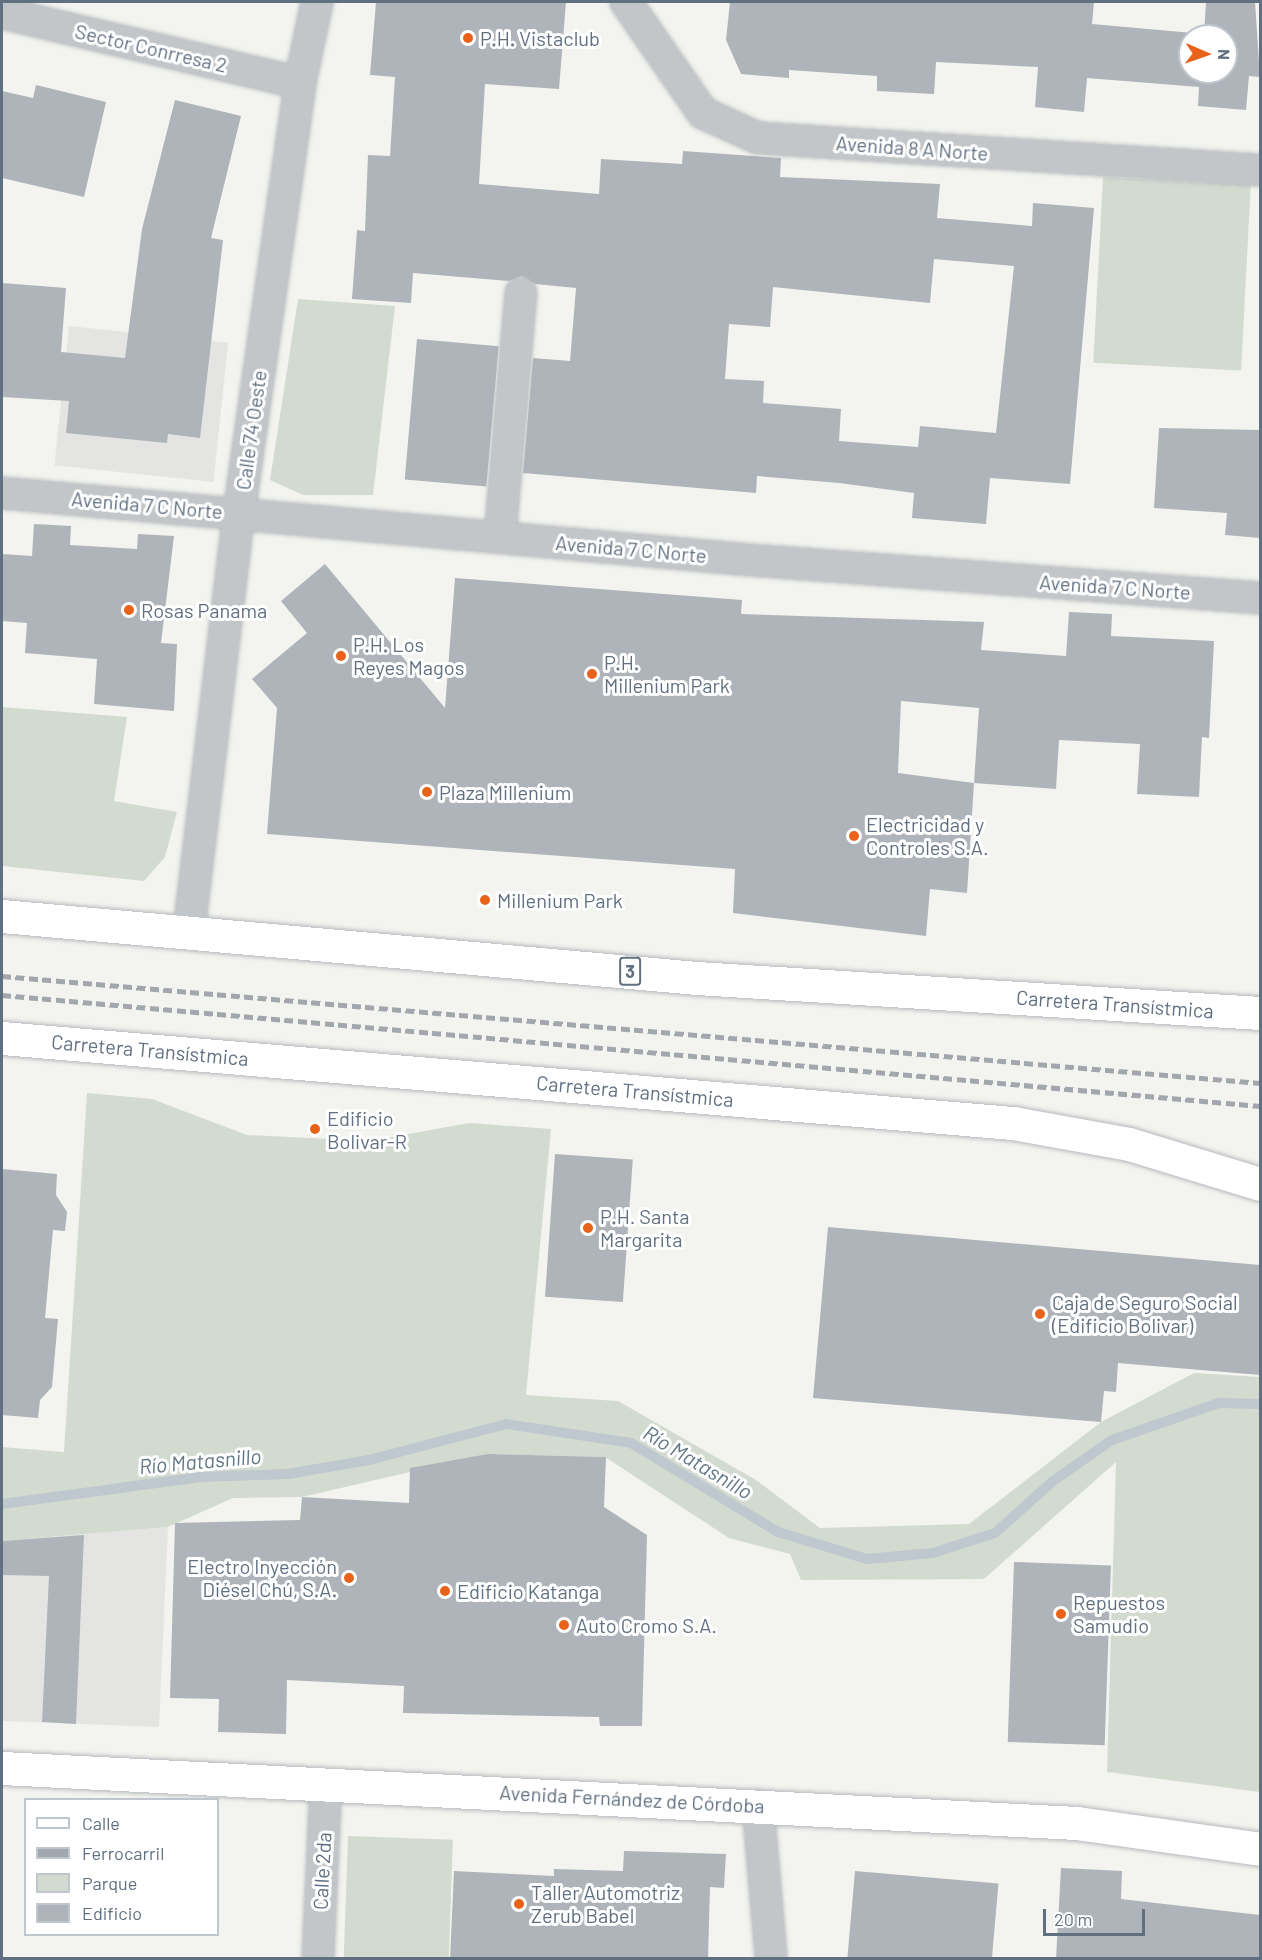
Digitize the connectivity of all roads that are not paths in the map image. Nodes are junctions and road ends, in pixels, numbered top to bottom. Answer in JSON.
{"nodes":[{"id":1,"x":317,"y":2,"type":"edge"},
{"id":2,"x":626,"y":2,"type":"edge"},
{"id":3,"x":2,"y":13,"type":"edge"},
{"id":4,"x":300,"y":83,"type":"junction"},
{"id":5,"x":1260,"y":170,"type":"edge"},
{"id":6,"x":521,"y":293,"type":"dead end"},
{"id":7,"x":2,"y":493,"type":"edge"},
{"id":8,"x":239,"y":513,"type":"junction"},
{"id":9,"x":500,"y":537,"type":"junction"},
{"id":10,"x":1260,"y":598,"type":"edge"},
{"id":11,"x":2,"y":916,"type":"edge"},
{"id":12,"x":189,"y":931,"type":"junction"},
{"id":13,"x":1260,"y":1013,"type":"edge"},
{"id":14,"x":2,"y":1038,"type":"edge"},
{"id":15,"x":1129,"y":1144,"type":"junction"},
{"id":16,"x":1260,"y":1160,"type":"edge"},
{"id":17,"x":1260,"y":1184,"type":"edge"},
{"id":18,"x":2,"y":1768,"type":"edge"},
{"id":19,"x":327,"y":1784,"type":"junction"},
{"id":20,"x":758,"y":1805,"type":"junction"},
{"id":21,"x":1260,"y":1849,"type":"edge"},
{"id":22,"x":318,"y":1959,"type":"edge"},
{"id":23,"x":771,"y":1959,"type":"edge"}],
"edges":[{"from":1,"to":4,"type":"street","name":"Calle 74 Oeste"},
{"from":2,"to":5,"type":"street","name":"Avenida 8 A Norte"},
{"from":3,"to":4,"type":"street","name":"Sector Conrresa 2"},
{"from":4,"to":8,"type":"street","name":"Calle 74 Oeste"},
{"from":6,"to":9,"type":"street"},
{"from":7,"to":8,"type":"street","name":"Avenida 7 C Norte"},
{"from":8,"to":9,"type":"street","name":"Avenida 7 C Norte"},
{"from":8,"to":12,"type":"street","name":"Calle 74 Oeste"},
{"from":9,"to":10,"type":"street","name":"Avenida 7 C Norte"},
{"from":11,"to":12,"type":"main road","name":"Carretera Transístmica","number":"3"},
{"from":12,"to":13,"type":"main road","name":"Carretera Transístmica","number":"3"},
{"from":14,"to":15,"type":"main road","name":"Carretera Transístmica"},
{"from":15,"to":16,"type":"main road"},
{"from":15,"to":17,"type":"main road","name":"Carretera Transístmica"},
{"from":18,"to":19,"type":"main road","name":"Avenida Fernández de Córdoba"},
{"from":19,"to":20,"type":"main road","name":"Avenida Fernández de Córdoba"},
{"from":19,"to":22,"type":"street","name":"Calle 2da"},
{"from":20,"to":21,"type":"main road","name":"Avenida Fernández de Córdoba"},
{"from":20,"to":23,"type":"street"}]}
